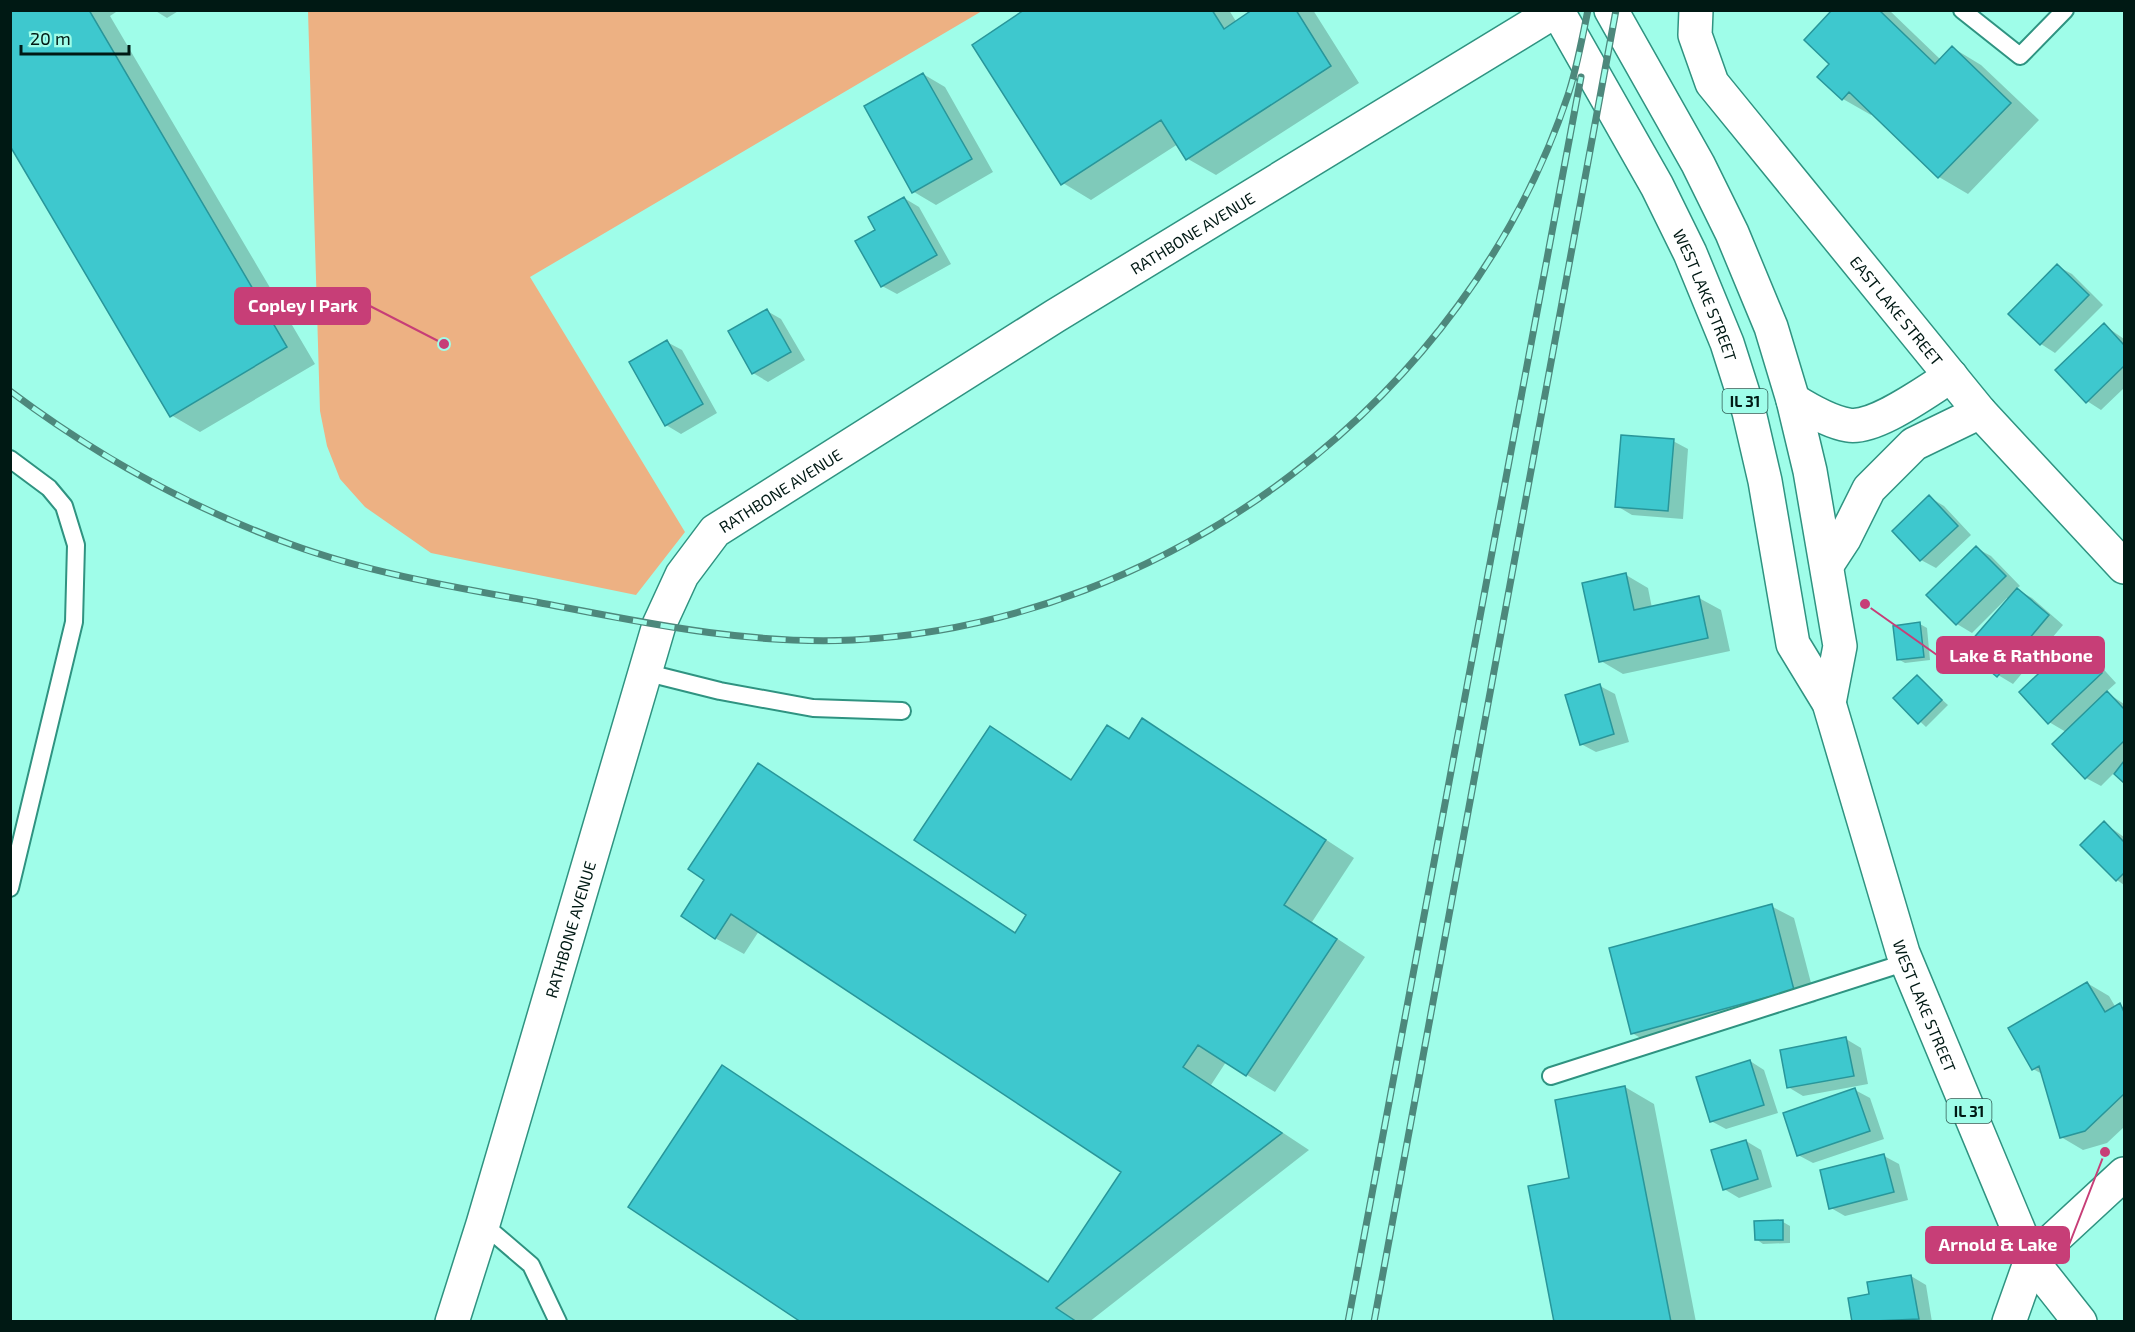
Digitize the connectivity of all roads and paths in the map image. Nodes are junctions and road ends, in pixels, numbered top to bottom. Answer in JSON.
{"nodes":[{"id":1,"x":1557,"y":10,"type":"edge"},
{"id":2,"x":1611,"y":10,"type":"edge"},
{"id":3,"x":1962,"y":10,"type":"edge"},
{"id":4,"x":2065,"y":10,"type":"edge"},
{"id":5,"x":1696,"y":23,"type":"edge"},
{"id":6,"x":1951,"y":376,"type":"junction"},
{"id":7,"x":1793,"y":400,"type":"junction"},
{"id":8,"x":1980,"y":412,"type":"junction"},
{"id":9,"x":10,"y":459,"type":"edge"},
{"id":10,"x":1827,"y":565,"type":"junction"},
{"id":11,"x":2124,"y":567,"type":"edge"},
{"id":12,"x":644,"y":672,"type":"junction"},
{"id":13,"x":1829,"y":703,"type":"junction"},
{"id":14,"x":902,"y":711,"type":"dead end"},
{"id":15,"x":10,"y":888,"type":"edge"},
{"id":16,"x":1907,"y":962,"type":"junction"},
{"id":17,"x":1551,"y":1076,"type":"dead end"},
{"id":18,"x":2124,"y":1174,"type":"edge"},
{"id":19,"x":483,"y":1224,"type":"junction"},
{"id":20,"x":2031,"y":1260,"type":"junction"},
{"id":21,"x":452,"y":1322,"type":"edge"},
{"id":22,"x":558,"y":1322,"type":"edge"},
{"id":23,"x":2009,"y":1322,"type":"edge"},
{"id":24,"x":2080,"y":1322,"type":"edge"}],
"edges":[{"from":1,"to":12,"type":"main road","name":"RATHBONE AVENUE"},
{"from":1,"to":13,"type":"main road","name":"WEST LAKE STREET","number":"IL 31"},
{"from":2,"to":7,"type":"main road","name":"WEST LAKE STREET","number":"IL 31"},
{"from":3,"to":4,"type":"lane"},
{"from":5,"to":6,"type":"main road","name":"EAST LAKE STREET"},
{"from":6,"to":7,"type":"main road"},
{"from":6,"to":8,"type":"main road","name":"EAST LAKE STREET"},
{"from":7,"to":10,"type":"main road","name":"WEST LAKE STREET","number":"IL 31"},
{"from":8,"to":10,"type":"main road"},
{"from":8,"to":11,"type":"main road","name":"EAST LAKE STREET"},
{"from":9,"to":15,"type":"lane"},
{"from":10,"to":13,"type":"main road","name":"WEST LAKE STREET","number":"IL 31"},
{"from":12,"to":14,"type":"lane"},
{"from":12,"to":19,"type":"main road","name":"RATHBONE AVENUE"},
{"from":13,"to":16,"type":"main road","name":"WEST LAKE STREET","number":"IL 31"},
{"from":16,"to":17,"type":"lane"},
{"from":16,"to":20,"type":"main road","name":"WEST LAKE STREET","number":"IL 31"},
{"from":18,"to":20,"type":"main road"},
{"from":19,"to":21,"type":"main road","name":"RATHBONE AVENUE"},
{"from":19,"to":22,"type":"lane"},
{"from":20,"to":23,"type":"main road"},
{"from":20,"to":24,"type":"main road","name":"WEST LAKE STREET","number":"IL 31"}]}
